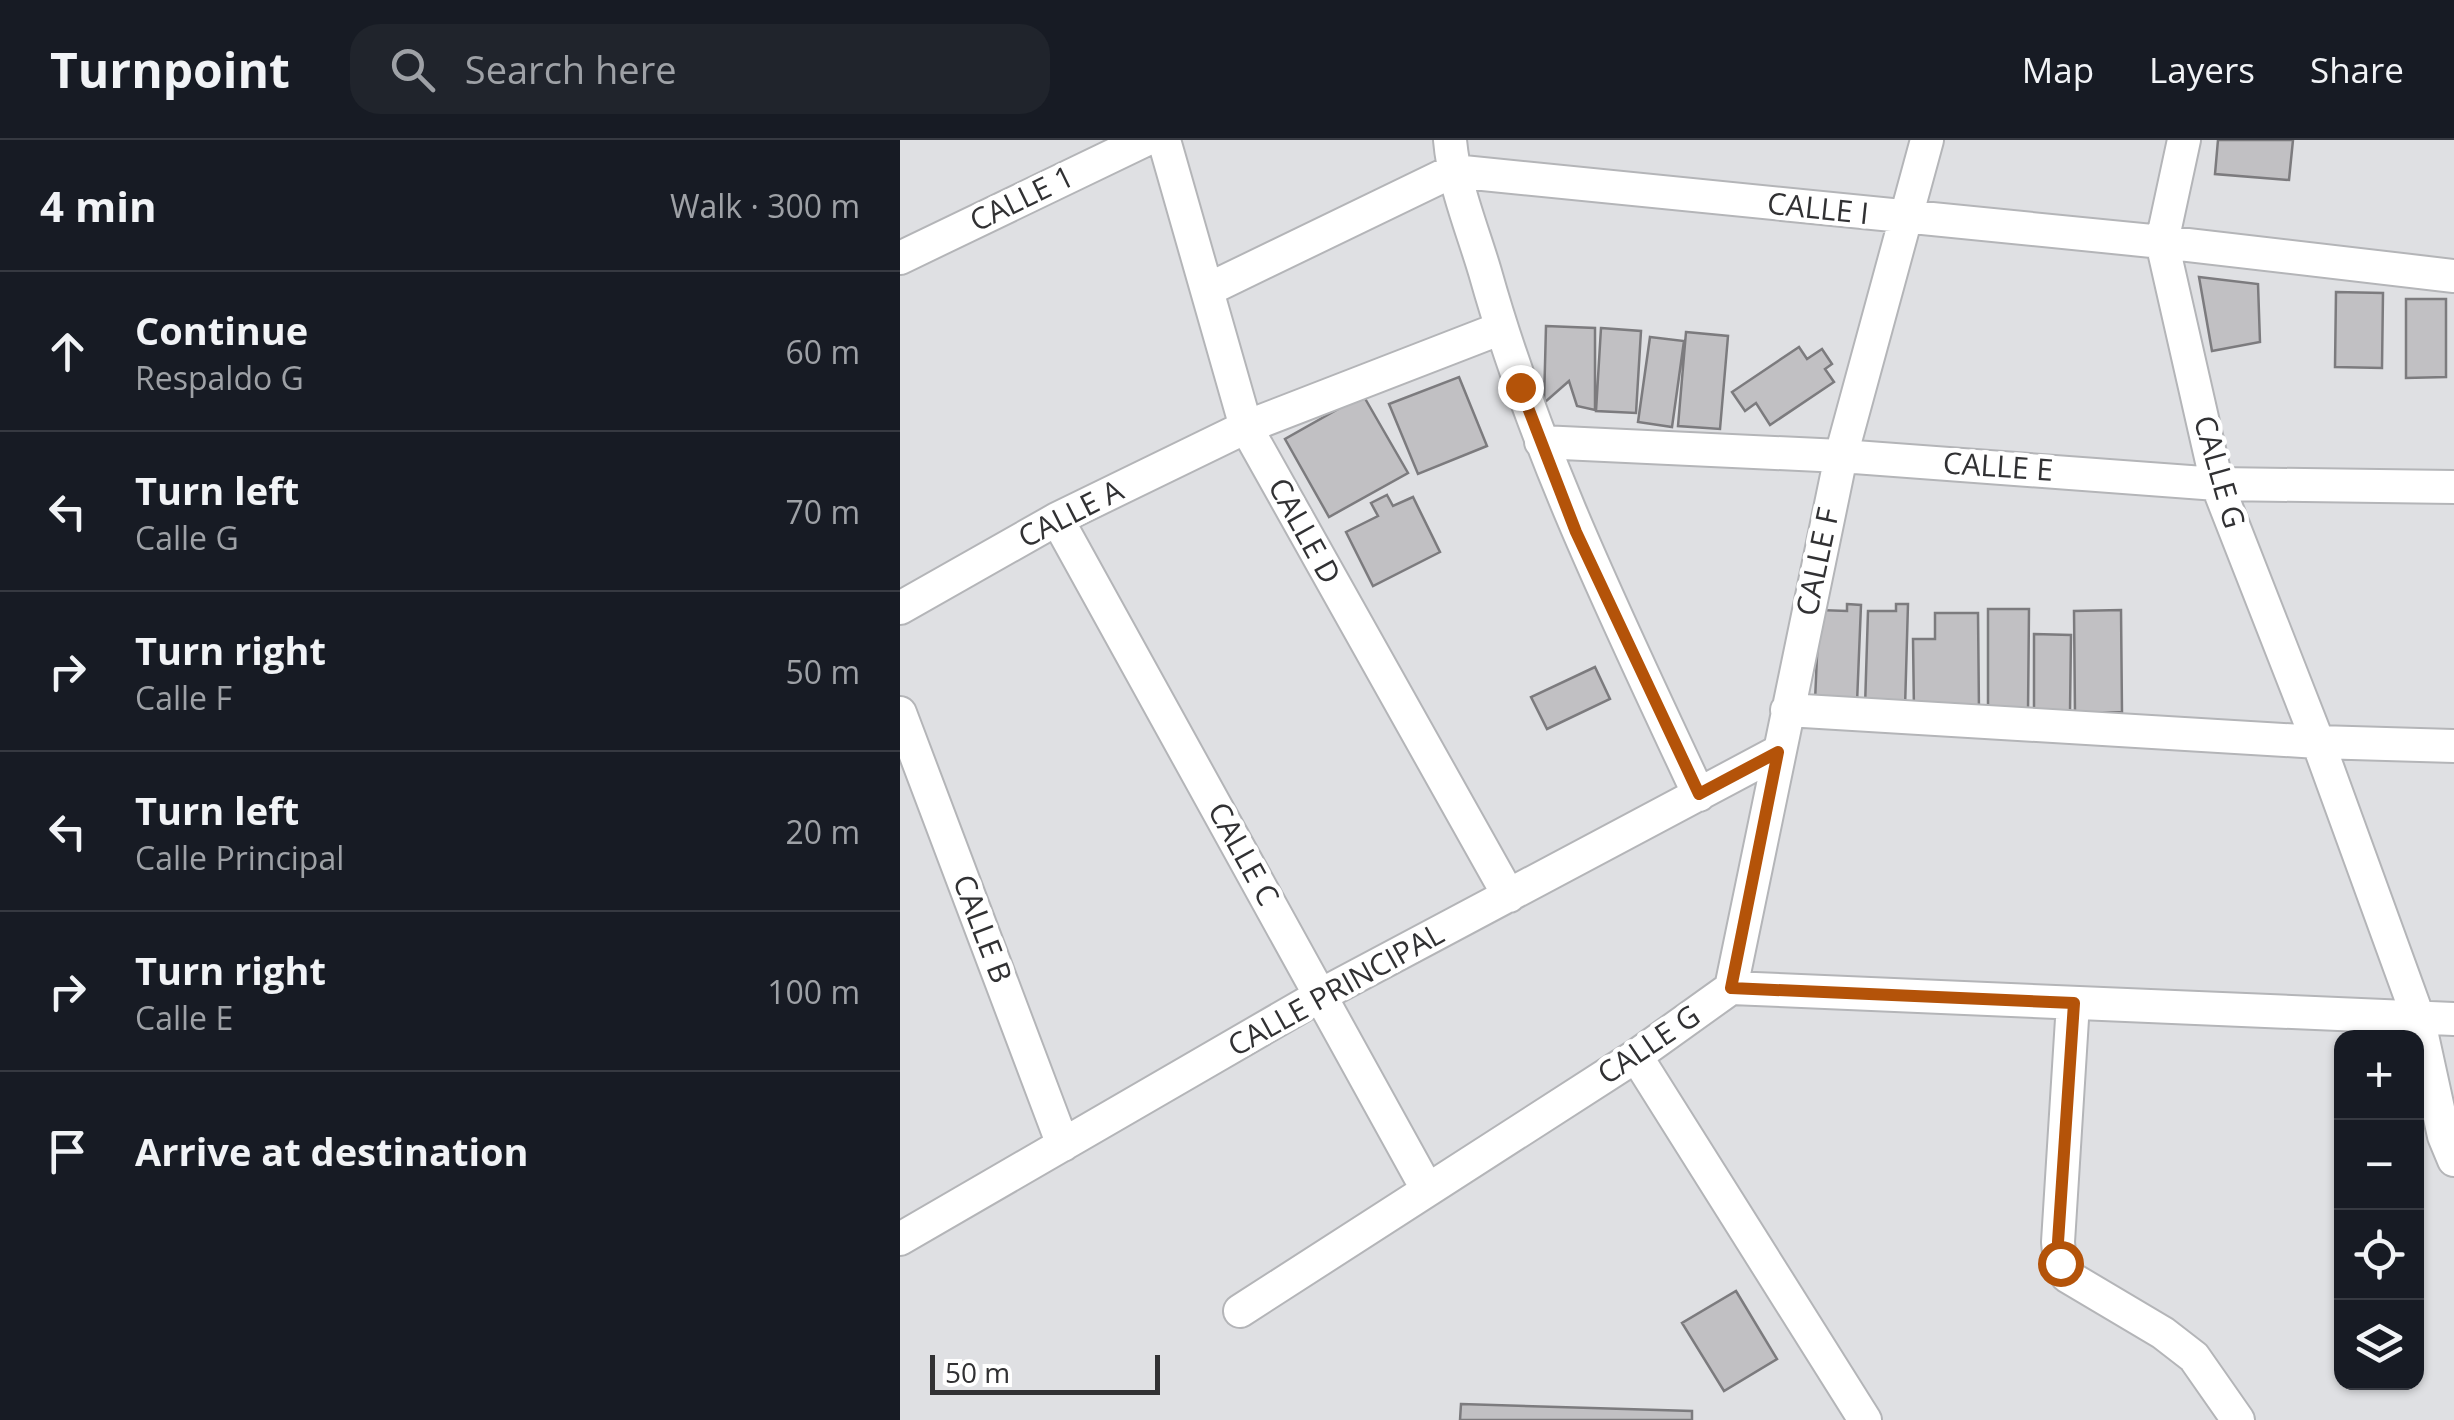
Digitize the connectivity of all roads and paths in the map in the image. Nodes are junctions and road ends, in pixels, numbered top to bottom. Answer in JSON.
{"nodes":[{"id":1,"x":1144,"y":140,"type":"edge"},
{"id":2,"x":1164,"y":140,"type":"edge"},
{"id":3,"x":1926,"y":140,"type":"edge"},
{"id":4,"x":2184,"y":140,"type":"edge"},
{"id":5,"x":1451,"y":156,"type":"edge"},
{"id":6,"x":1906,"y":218,"type":"junction"},
{"id":7,"x":2162,"y":242,"type":"junction"},
{"id":8,"x":900,"y":258,"type":"edge"},
{"id":9,"x":2454,"y":276,"type":"edge"},
{"id":10,"x":1207,"y":290,"type":"junction"},
{"id":11,"x":1499,"y":329,"type":"junction"},
{"id":12,"x":1246,"y":427,"type":"junction"},
{"id":13,"x":1541,"y":442,"type":"junction"},
{"id":14,"x":1841,"y":456,"type":"junction"},
{"id":15,"x":2217,"y":484,"type":"junction"},
{"id":16,"x":2454,"y":487,"type":"edge"},
{"id":17,"x":1057,"y":520,"type":"junction"},
{"id":18,"x":900,"y":608,"type":"edge"},
{"id":19,"x":1787,"y":710,"type":"junction"},
{"id":20,"x":900,"y":713,"type":"edge"},
{"id":21,"x":2318,"y":742,"type":"junction"},
{"id":22,"x":2454,"y":746,"type":"edge"},
{"id":23,"x":1778,"y":752,"type":"junction"},
{"id":24,"x":1699,"y":794,"type":"junction"},
{"id":25,"x":1508,"y":896,"type":"junction"},
{"id":26,"x":1731,"y":988,"type":"junction"},
{"id":27,"x":1321,"y":996,"type":"junction"},
{"id":28,"x":2074,"y":1003,"type":"junction"},
{"id":29,"x":2418,"y":1017,"type":"junction"},
{"id":30,"x":2454,"y":1019,"type":"edge"},
{"id":31,"x":1636,"y":1056,"type":"junction"},
{"id":32,"x":1063,"y":1145,"type":"junction"},
{"id":33,"x":2454,"y":1160,"type":"edge"},
{"id":34,"x":1427,"y":1188,"type":"junction"},
{"id":35,"x":900,"y":1240,"type":"edge"},
{"id":36,"x":1240,"y":1311,"type":"dead end"},
{"id":37,"x":1865,"y":1420,"type":"edge"},
{"id":38,"x":2238,"y":1420,"type":"edge"}],
"edges":[{"from":1,"to":8,"type":"street","name":"CALLE 1"},
{"from":2,"to":10,"type":"street","name":"CALLE D"},
{"from":3,"to":6,"type":"street","name":"CALLE F"},
{"from":4,"to":7,"type":"street","name":"CALLE G"},
{"from":5,"to":6,"type":"street","name":"CALLE I"},
{"from":5,"to":10,"type":"street"},
{"from":5,"to":11,"type":"street"},
{"from":6,"to":7,"type":"street","name":"CALLE I"},
{"from":6,"to":14,"type":"street","name":"CALLE F"},
{"from":7,"to":9,"type":"street","name":"CALLE I"},
{"from":7,"to":15,"type":"street","name":"CALLE G"},
{"from":10,"to":12,"type":"street","name":"CALLE D"},
{"from":11,"to":12,"type":"street","name":"CALLE A"},
{"from":11,"to":13,"type":"street"},
{"from":12,"to":17,"type":"street","name":"CALLE A"},
{"from":12,"to":25,"type":"street","name":"CALLE D"},
{"from":13,"to":14,"type":"street","name":"CALLE E"},
{"from":13,"to":24,"type":"street"},
{"from":14,"to":15,"type":"street","name":"CALLE E"},
{"from":14,"to":19,"type":"street","name":"CALLE F"},
{"from":15,"to":16,"type":"street","name":"CALLE E"},
{"from":15,"to":21,"type":"street","name":"CALLE G"},
{"from":17,"to":18,"type":"street","name":"CALLE A"},
{"from":17,"to":27,"type":"street","name":"CALLE C"},
{"from":19,"to":21,"type":"street"},
{"from":19,"to":23,"type":"street","name":"CALLE F"},
{"from":20,"to":32,"type":"street","name":"CALLE B"},
{"from":21,"to":22,"type":"street"},
{"from":21,"to":29,"type":"street","name":"CALLE G"},
{"from":23,"to":24,"type":"street","name":"CALLE PRINCIPAL"},
{"from":23,"to":26,"type":"street","name":"CALLE F"},
{"from":24,"to":25,"type":"street","name":"CALLE PRINCIPAL"},
{"from":25,"to":27,"type":"street","name":"CALLE PRINCIPAL"},
{"from":26,"to":28,"type":"street","name":"CALLE G"},
{"from":26,"to":31,"type":"street","name":"CALLE G"},
{"from":27,"to":32,"type":"street","name":"CALLE PRINCIPAL"},
{"from":27,"to":34,"type":"street","name":"CALLE C"},
{"from":28,"to":29,"type":"street","name":"CALLE G"},
{"from":28,"to":38,"type":"street"},
{"from":29,"to":30,"type":"street","name":"CALLE G"},
{"from":29,"to":33,"type":"street","name":"CALLE G"},
{"from":31,"to":34,"type":"street","name":"CALLE G"},
{"from":31,"to":37,"type":"street"},
{"from":32,"to":35,"type":"street","name":"CALLE PRINCIPAL"},
{"from":34,"to":36,"type":"street","name":"CALLE G"}]}
